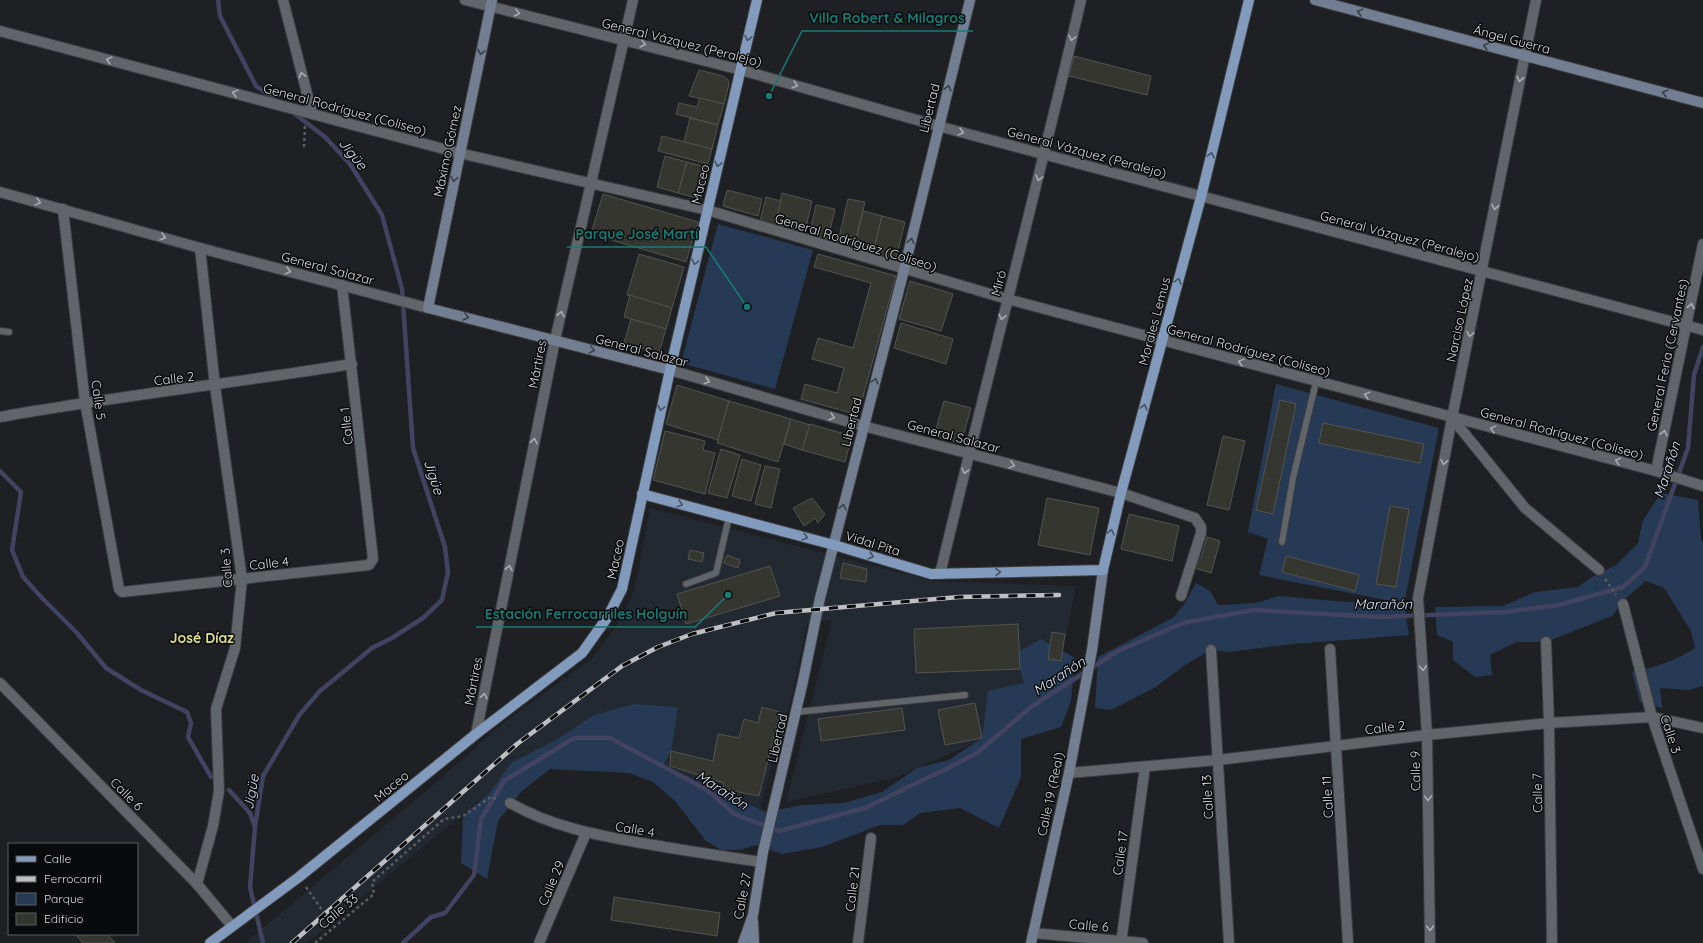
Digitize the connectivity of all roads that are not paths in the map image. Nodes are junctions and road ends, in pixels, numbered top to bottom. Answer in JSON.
{"nodes":[{"id":1,"x":283,"y":0,"type":"edge"},
{"id":2,"x":465,"y":0,"type":"edge"},
{"id":3,"x":632,"y":0,"type":"edge"},
{"id":4,"x":757,"y":0,"type":"edge"},
{"id":5,"x":970,"y":0,"type":"edge"},
{"id":6,"x":1082,"y":0,"type":"edge"},
{"id":7,"x":1249,"y":0,"type":"edge"},
{"id":8,"x":1315,"y":0,"type":"edge"},
{"id":9,"x":1536,"y":0,"type":"edge"},
{"id":10,"x":491,"y":3,"type":"edge"},
{"id":11,"x":0,"y":31,"type":"edge"},
{"id":12,"x":623,"y":40,"type":"junction"},
{"id":13,"x":1524,"y":56,"type":"junction"},
{"id":14,"x":741,"y":70,"type":"junction"},
{"id":15,"x":1703,"y":103,"type":"edge"},
{"id":16,"x":309,"y":112,"type":"junction"},
{"id":17,"x":938,"y":126,"type":"junction"},
{"id":18,"x":459,"y":152,"type":"junction"},
{"id":19,"x":1045,"y":155,"type":"junction"},
{"id":20,"x":591,"y":183,"type":"junction"},
{"id":21,"x":0,"y":192,"type":"edge"},
{"id":22,"x":1202,"y":196,"type":"junction"},
{"id":23,"x":63,"y":209,"type":"junction"},
{"id":24,"x":707,"y":210,"type":"junction"},
{"id":25,"x":1703,"y":244,"type":"edge"},
{"id":26,"x":200,"y":248,"type":"junction"},
{"id":27,"x":904,"y":270,"type":"junction"},
{"id":28,"x":1483,"y":272,"type":"junction"},
{"id":29,"x":342,"y":285,"type":"junction"},
{"id":30,"x":1007,"y":299,"type":"junction"},
{"id":31,"x":428,"y":308,"type":"junction"},
{"id":32,"x":1687,"y":326,"type":"junction"},
{"id":33,"x":1703,"y":330,"type":"edge"},
{"id":34,"x":0,"y":331,"type":"edge"},
{"id":35,"x":9,"y":332,"type":"dead end"},
{"id":36,"x":555,"y":340,"type":"junction"},
{"id":37,"x":1162,"y":340,"type":"junction"},
{"id":38,"x":352,"y":364,"type":"junction"},
{"id":39,"x":670,"y":370,"type":"junction"},
{"id":40,"x":1316,"y":382,"type":"junction"},
{"id":41,"x":215,"y":386,"type":"junction"},
{"id":42,"x":86,"y":402,"type":"junction"},
{"id":43,"x":0,"y":417,"type":"edge"},
{"id":44,"x":1452,"y":418,"type":"junction"},
{"id":45,"x":863,"y":426,"type":"junction"},
{"id":46,"x":969,"y":454,"type":"junction"},
{"id":47,"x":1656,"y":471,"type":"junction"},
{"id":48,"x":1701,"y":485,"type":"edge"},
{"id":49,"x":1121,"y":493,"type":"junction"},
{"id":50,"x":642,"y":494,"type":"junction"},
{"id":51,"x":729,"y":517,"type":"junction"},
{"id":52,"x":1282,"y":542,"type":"dead end"},
{"id":53,"x":834,"y":545,"type":"junction"},
{"id":54,"x":372,"y":563,"type":"joint"},
{"id":55,"x":1102,"y":570,"type":"junction"},
{"id":56,"x":1599,"y":570,"type":"road end"},
{"id":57,"x":940,"y":574,"type":"junction"},
{"id":58,"x":242,"y":579,"type":"junction"},
{"id":59,"x":686,"y":584,"type":"dead end"},
{"id":60,"x":122,"y":592,"type":"joint"},
{"id":61,"x":1181,"y":596,"type":"dead end"},
{"id":62,"x":1418,"y":598,"type":"joint"},
{"id":63,"x":1623,"y":604,"type":"road end"},
{"id":64,"x":1546,"y":642,"type":"dead end"},
{"id":65,"x":1330,"y":649,"type":"dead end"},
{"id":66,"x":1092,"y":650,"type":"joint"},
{"id":67,"x":1211,"y":650,"type":"dead end"},
{"id":68,"x":0,"y":683,"type":"edge"},
{"id":69,"x":965,"y":696,"type":"dead end"},
{"id":70,"x":796,"y":712,"type":"junction"},
{"id":71,"x":1652,"y":717,"type":"junction"},
{"id":72,"x":1549,"y":723,"type":"junction"},
{"id":73,"x":1703,"y":728,"type":"edge"},
{"id":74,"x":476,"y":734,"type":"junction"},
{"id":75,"x":1427,"y":735,"type":"junction"},
{"id":76,"x":1336,"y":746,"type":"junction"},
{"id":77,"x":1218,"y":760,"type":"junction"},
{"id":78,"x":1145,"y":767,"type":"junction"},
{"id":79,"x":1069,"y":772,"type":"junction"},
{"id":80,"x":510,"y":803,"type":"road end"},
{"id":81,"x":586,"y":833,"type":"junction"},
{"id":82,"x":871,"y":838,"type":"dead end"},
{"id":83,"x":762,"y":857,"type":"junction"},
{"id":84,"x":1703,"y":869,"type":"edge"},
{"id":85,"x":198,"y":884,"type":"junction"},
{"id":86,"x":753,"y":915,"type":"junction"},
{"id":87,"x":232,"y":926,"type":"junction"},
{"id":88,"x":1032,"y":938,"type":"edge"},
{"id":89,"x":1121,"y":942,"type":"edge"},
{"id":90,"x":210,"y":943,"type":"edge"},
{"id":91,"x":539,"y":943,"type":"edge"},
{"id":92,"x":743,"y":943,"type":"edge"},
{"id":93,"x":754,"y":943,"type":"edge"},
{"id":94,"x":858,"y":943,"type":"edge"},
{"id":95,"x":1143,"y":943,"type":"edge"},
{"id":96,"x":1229,"y":943,"type":"edge"},
{"id":97,"x":1348,"y":943,"type":"edge"},
{"id":98,"x":1430,"y":943,"type":"edge"},
{"id":99,"x":1552,"y":943,"type":"edge"}],
"edges":[{"from":16,"to":1,"type":"street","one_way":true},
{"from":2,"to":10,"type":"street","name":"General Vázquez (Peralejo)"},
{"from":3,"to":12,"type":"street","name":"Mártires"},
{"from":4,"to":14,"type":"main road","name":"Maceo","one_way":true},
{"from":17,"to":5,"type":"street","name":"Libertad","one_way":true},
{"from":6,"to":19,"type":"street","name":"Miró","one_way":true},
{"from":22,"to":7,"type":"main road","name":"Morales Lemus","one_way":true},
{"from":13,"to":8,"type":"street","name":"Ángel Guerra","one_way":true},
{"from":9,"to":13,"type":"street","name":"Narciso López"},
{"from":10,"to":12,"type":"street","name":"General Vázquez (Peralejo)","one_way":true},
{"from":10,"to":18,"type":"street","name":"Máximo Gómez","one_way":true},
{"from":16,"to":11,"type":"street","name":"General Rodríguez (Coliseo)","one_way":true},
{"from":12,"to":14,"type":"street","name":"General Vázquez (Peralejo)","one_way":true},
{"from":12,"to":20,"type":"street","name":"Mártires"},
{"from":15,"to":13,"type":"street","name":"Ángel Guerra","one_way":true},
{"from":13,"to":28,"type":"street","name":"Narciso López","one_way":true},
{"from":14,"to":17,"type":"street","name":"General Vázquez (Peralejo)","one_way":true},
{"from":14,"to":24,"type":"main road","name":"Maceo","one_way":true},
{"from":16,"to":18,"type":"street","name":"General Rodríguez (Coliseo)"},
{"from":17,"to":19,"type":"street","name":"General Vázquez (Peralejo)","one_way":true},
{"from":27,"to":17,"type":"street","name":"Libertad","one_way":true},
{"from":18,"to":20,"type":"street","name":"General Rodríguez (Coliseo)"},
{"from":18,"to":31,"type":"street","name":"Máximo Gómez","one_way":true},
{"from":19,"to":22,"type":"street","name":"General Vázquez (Peralejo)"},
{"from":19,"to":30,"type":"street","name":"Miró","one_way":true},
{"from":20,"to":24,"type":"street","name":"General Rodríguez (Coliseo)"},
{"from":36,"to":20,"type":"street","name":"Mártires","one_way":true},
{"from":21,"to":23,"type":"street","name":"General Salazar","one_way":true},
{"from":22,"to":28,"type":"street","name":"General Vázquez (Peralejo)"},
{"from":37,"to":22,"type":"main road","name":"Morales Lemus","one_way":true},
{"from":23,"to":26,"type":"street","name":"General Salazar","one_way":true},
{"from":23,"to":42,"type":"street","name":"Calle 5"},
{"from":24,"to":27,"type":"street","name":"General Rodríguez (Coliseo)"},
{"from":24,"to":39,"type":"main road","name":"Maceo","one_way":true},
{"from":32,"to":25,"type":"street","name":"General Feria (Cervantes)","one_way":true},
{"from":26,"to":29,"type":"street","name":"General Salazar","one_way":true},
{"from":26,"to":41,"type":"street","name":"Calle 3"},
{"from":27,"to":30,"type":"street","name":"General Rodríguez (Coliseo)"},
{"from":45,"to":27,"type":"street","name":"Libertad","one_way":true},
{"from":28,"to":32,"type":"street","name":"General Vázquez (Peralejo)"},
{"from":28,"to":44,"type":"street","name":"Narciso López","one_way":true},
{"from":29,"to":31,"type":"street","name":"General Salazar"},
{"from":29,"to":38,"type":"street","name":"Calle 1"},
{"from":30,"to":37,"type":"street","name":"General Rodríguez (Coliseo)"},
{"from":30,"to":46,"type":"street","name":"Miró","one_way":true},
{"from":31,"to":36,"type":"street","name":"General Salazar","one_way":true},
{"from":32,"to":33,"type":"street","name":"General Vázquez (Peralejo)"},
{"from":47,"to":32,"type":"street","name":"General Feria (Cervantes)","one_way":true},
{"from":34,"to":35,"type":"lane"},
{"from":36,"to":39,"type":"street","name":"General Salazar","one_way":true},
{"from":74,"to":36,"type":"street","name":"Mártires","one_way":true},
{"from":40,"to":37,"type":"street","name":"General Rodríguez (Coliseo)","one_way":true},
{"from":49,"to":37,"type":"main road","name":"Morales Lemus","one_way":true},
{"from":38,"to":41,"type":"street","name":"Calle 2"},
{"from":38,"to":54,"type":"street","name":"Calle 1"},
{"from":39,"to":45,"type":"street","name":"General Salazar","one_way":true},
{"from":39,"to":50,"type":"main road","name":"Maceo","one_way":true},
{"from":44,"to":40,"type":"street","name":"General Rodríguez (Coliseo)","one_way":true},
{"from":40,"to":52,"type":"lane"},
{"from":41,"to":42,"type":"street","name":"Calle 2"},
{"from":41,"to":58,"type":"street","name":"Calle 3"},
{"from":42,"to":43,"type":"street","name":"Calle 2"},
{"from":42,"to":60,"type":"street","name":"Calle 5"},
{"from":47,"to":44,"type":"street","name":"General Rodríguez (Coliseo)","one_way":true},
{"from":44,"to":56,"type":"street"},
{"from":44,"to":62,"type":"street","name":"Narciso López","one_way":true},
{"from":45,"to":46,"type":"street","name":"General Salazar"},
{"from":53,"to":45,"type":"street","name":"Libertad","one_way":true},
{"from":46,"to":49,"type":"street","name":"General Salazar","one_way":true},
{"from":46,"to":57,"type":"street","name":"Miró","one_way":true},
{"from":47,"to":48,"type":"street","name":"General Rodríguez (Coliseo)"},
{"from":55,"to":49,"type":"main road","name":"Morales Lemus","one_way":true},
{"from":49,"to":61,"type":"street","name":"General Salazar"},
{"from":50,"to":51,"type":"main road","name":"Vidal Pita","one_way":true},
{"from":50,"to":74,"type":"main road","name":"Maceo"},
{"from":51,"to":53,"type":"main road","name":"Vidal Pita","one_way":true},
{"from":51,"to":59,"type":"lane"},
{"from":53,"to":57,"type":"main road","name":"Vidal Pita","one_way":true},
{"from":53,"to":70,"type":"street","name":"Libertad"},
{"from":54,"to":58,"type":"street","name":"Calle 4"},
{"from":57,"to":55,"type":"main road","name":"Vidal Pita","one_way":true},
{"from":55,"to":66,"type":"street","name":"Morales Lemus"},
{"from":58,"to":60,"type":"street","name":"Calle 4"},
{"from":58,"to":85,"type":"street","name":"Calle 3"},
{"from":62,"to":75,"type":"street","name":"Calle 9","one_way":true},
{"from":63,"to":71,"type":"street","name":"Calle 3"},
{"from":64,"to":72,"type":"street","name":"Calle 7"},
{"from":65,"to":76,"type":"street","name":"Calle 11"},
{"from":66,"to":79,"type":"street","name":"Calle 19 (Real)"},
{"from":67,"to":77,"type":"street","name":"Calle 13"},
{"from":68,"to":85,"type":"street","name":"Calle 6"},
{"from":69,"to":70,"type":"lane"},
{"from":70,"to":83,"type":"street","name":"Libertad"},
{"from":71,"to":72,"type":"street","name":"Calle 2"},
{"from":71,"to":73,"type":"street","name":"Calle 2"},
{"from":71,"to":84,"type":"street","name":"Calle 3"},
{"from":72,"to":75,"type":"street","name":"Calle 2"},
{"from":72,"to":99,"type":"street","name":"Calle 7"},
{"from":74,"to":87,"type":"main road","name":"Maceo"},
{"from":75,"to":76,"type":"street","name":"Calle 2"},
{"from":75,"to":98,"type":"street","name":"Calle 9","one_way":true},
{"from":76,"to":77,"type":"street","name":"Calle 2"},
{"from":76,"to":97,"type":"street","name":"Calle 11"},
{"from":77,"to":78,"type":"street","name":"Calle 2"},
{"from":77,"to":96,"type":"street","name":"Calle 13"},
{"from":78,"to":79,"type":"street","name":"Calle 2"},
{"from":78,"to":89,"type":"street","name":"Calle 17"},
{"from":79,"to":88,"type":"street","name":"Calle 19 (Real)"},
{"from":80,"to":81,"type":"street","name":"Calle 4"},
{"from":81,"to":83,"type":"street","name":"Calle 4"},
{"from":81,"to":91,"type":"street","name":"Calle 29"},
{"from":82,"to":94,"type":"street","name":"Calle 21"},
{"from":83,"to":86,"type":"street","name":"Calle 27"},
{"from":85,"to":87,"type":"street","name":"Calle 6"},
{"from":86,"to":92,"type":"street","name":"Calle 27"},
{"from":86,"to":93,"type":"street"},
{"from":87,"to":90,"type":"main road","name":"Maceo"},
{"from":88,"to":89,"type":"street","name":"Calle 6"},
{"from":89,"to":95,"type":"street","name":"Calle 6"}]}
